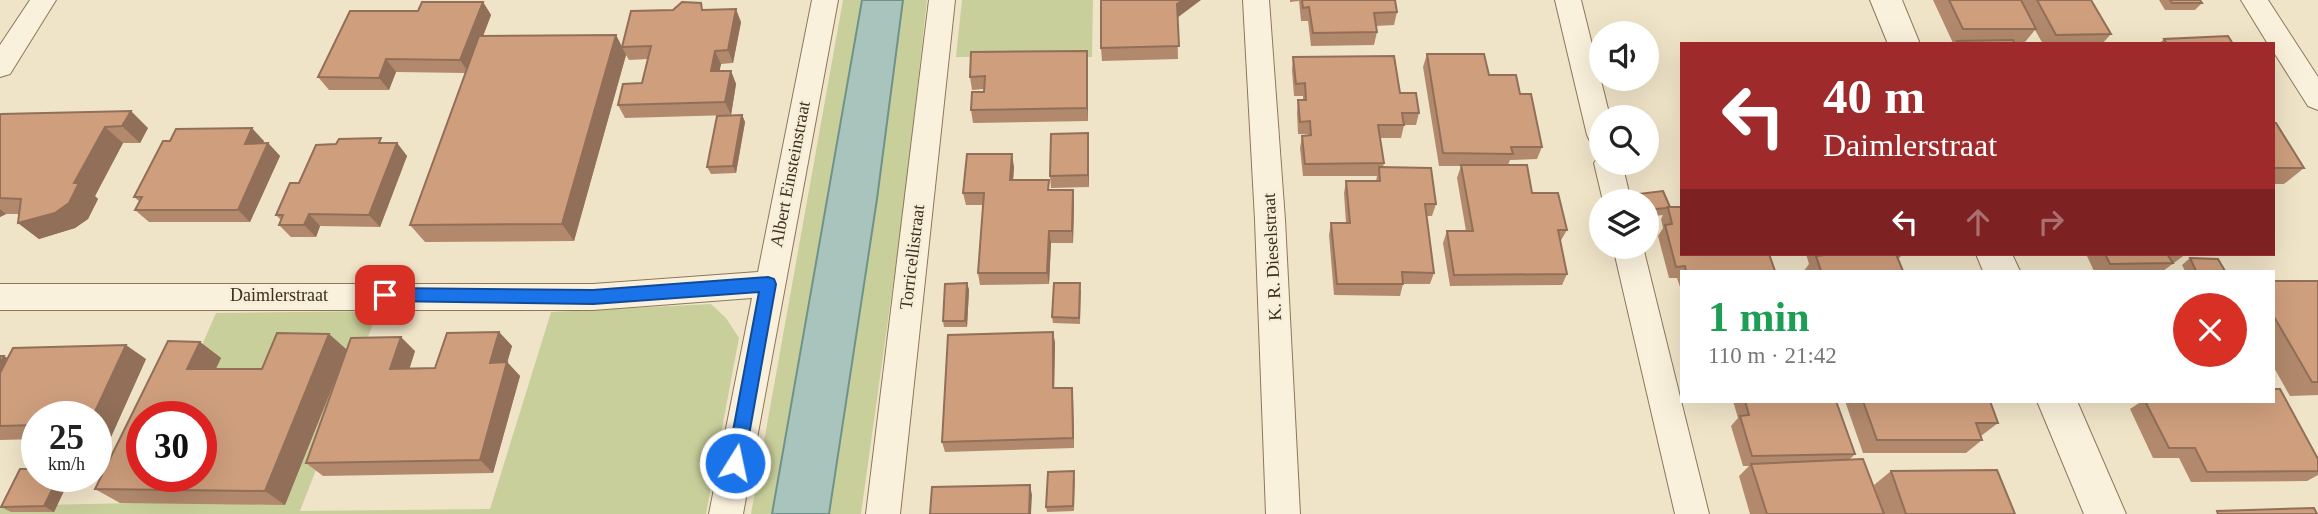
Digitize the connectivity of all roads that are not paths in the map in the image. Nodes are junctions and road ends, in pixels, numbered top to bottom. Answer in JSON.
{"nodes":[{"id":1,"x":43,"y":0,"type":"edge"},
{"id":2,"x":825,"y":0,"type":"edge"},
{"id":3,"x":942,"y":0,"type":"edge"},
{"id":4,"x":1256,"y":0,"type":"edge"},
{"id":5,"x":1568,"y":0,"type":"edge"},
{"id":6,"x":1886,"y":0,"type":"edge"},
{"id":7,"x":2254,"y":0,"type":"edge"},
{"id":8,"x":1903,"y":42,"type":"edge"},
{"id":9,"x":0,"y":67,"type":"edge"},
{"id":10,"x":2318,"y":99,"type":"edge"},
{"id":11,"x":1594,"y":105,"type":"edge"},
{"id":12,"x":1631,"y":259,"type":"edge"},
{"id":13,"x":768,"y":284,"type":"junction"},
{"id":14,"x":0,"y":297,"type":"edge"},
{"id":15,"x":2058,"y":403,"type":"edge"},
{"id":16,"x":726,"y":514,"type":"edge"},
{"id":17,"x":883,"y":514,"type":"edge"},
{"id":18,"x":1283,"y":514,"type":"edge"},
{"id":19,"x":1692,"y":514,"type":"edge"},
{"id":20,"x":2105,"y":514,"type":"edge"}],
"edges":[{"from":1,"to":9,"type":"street"},
{"from":2,"to":13,"type":"street","name":"Albert Einsteinstraat"},
{"from":3,"to":17,"type":"street","name":"Torricellistraat"},
{"from":4,"to":18,"type":"street","name":"K. R. Dieselstraat"},
{"from":5,"to":11,"type":"street"},
{"from":6,"to":8,"type":"street"},
{"from":7,"to":10,"type":"street"},
{"from":12,"to":19,"type":"street"},
{"from":13,"to":14,"type":"street","name":"Daimlerstraat"},
{"from":13,"to":16,"type":"street","name":"Albert Einsteinstraat"},
{"from":15,"to":20,"type":"street"}]}
